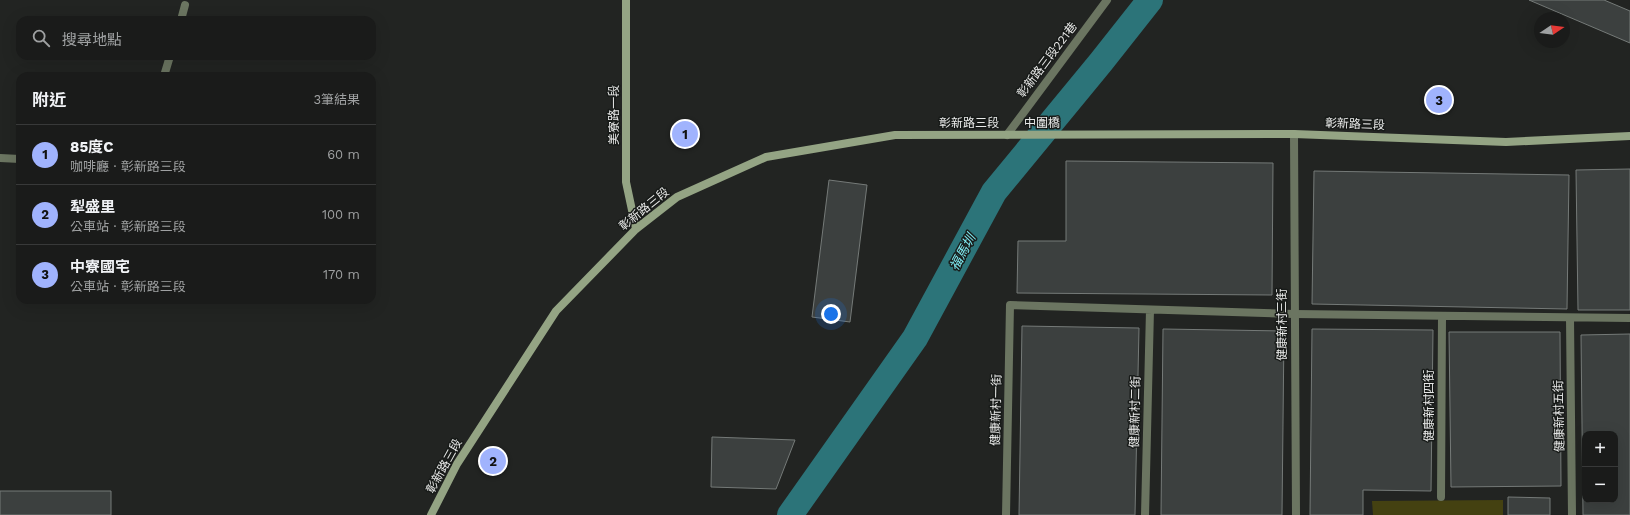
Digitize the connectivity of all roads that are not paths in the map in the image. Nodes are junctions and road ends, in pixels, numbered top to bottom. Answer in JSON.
{"nodes":[{"id":1,"x":626,"y":0,"type":"edge"},
{"id":2,"x":1107,"y":0,"type":"edge"},
{"id":3,"x":185,"y":5,"type":"dead end"},
{"id":4,"x":182,"y":16,"type":"edge"},
{"id":5,"x":169,"y":60,"type":"edge"},
{"id":6,"x":165,"y":72,"type":"edge"},
{"id":7,"x":1294,"y":134,"type":"junction"},
{"id":8,"x":1006,"y":135,"type":"junction"},
{"id":9,"x":1078,"y":135,"type":"joint"},
{"id":10,"x":1630,"y":136,"type":"edge"},
{"id":11,"x":0,"y":158,"type":"edge"},
{"id":12,"x":16,"y":159,"type":"edge"},
{"id":13,"x":636,"y":229,"type":"junction"},
{"id":14,"x":1150,"y":310,"type":"junction"},
{"id":15,"x":1294,"y":314,"type":"junction"},
{"id":16,"x":1442,"y":316,"type":"junction"},
{"id":17,"x":1570,"y":318,"type":"junction"},
{"id":18,"x":1630,"y":318,"type":"edge"},
{"id":19,"x":1441,"y":497,"type":"dead end"},
{"id":20,"x":431,"y":515,"type":"edge"},
{"id":21,"x":1006,"y":515,"type":"edge"},
{"id":22,"x":1145,"y":515,"type":"edge"},
{"id":23,"x":1296,"y":515,"type":"edge"},
{"id":24,"x":1572,"y":515,"type":"edge"}],
"edges":[{"from":1,"to":13,"type":"street","name":"美寮路一段"},
{"from":2,"to":8,"type":"street","name":"彰新路三段221巷"},
{"from":3,"to":4,"type":"street"},
{"from":5,"to":6,"type":"street"},
{"from":7,"to":9,"type":"street","name":"彰新路三段"},
{"from":7,"to":10,"type":"street","name":"彰新路三段"},
{"from":7,"to":15,"type":"street","name":"健康新村三街"},
{"from":8,"to":9,"type":"street","name":"中圍橋"},
{"from":8,"to":13,"type":"street","name":"彰新路三段"},
{"from":11,"to":12,"type":"street"},
{"from":13,"to":20,"type":"street","name":"彰新路三段"},
{"from":14,"to":15,"type":"street"},
{"from":14,"to":21,"type":"street","name":"健康新村一街"},
{"from":14,"to":22,"type":"street","name":"健康新村二街"},
{"from":15,"to":16,"type":"street"},
{"from":15,"to":23,"type":"street","name":"健康新村三街"},
{"from":16,"to":17,"type":"street"},
{"from":16,"to":19,"type":"street","name":"健康新村四街"},
{"from":17,"to":18,"type":"street"},
{"from":17,"to":24,"type":"street","name":"健康新村五街"}]}
